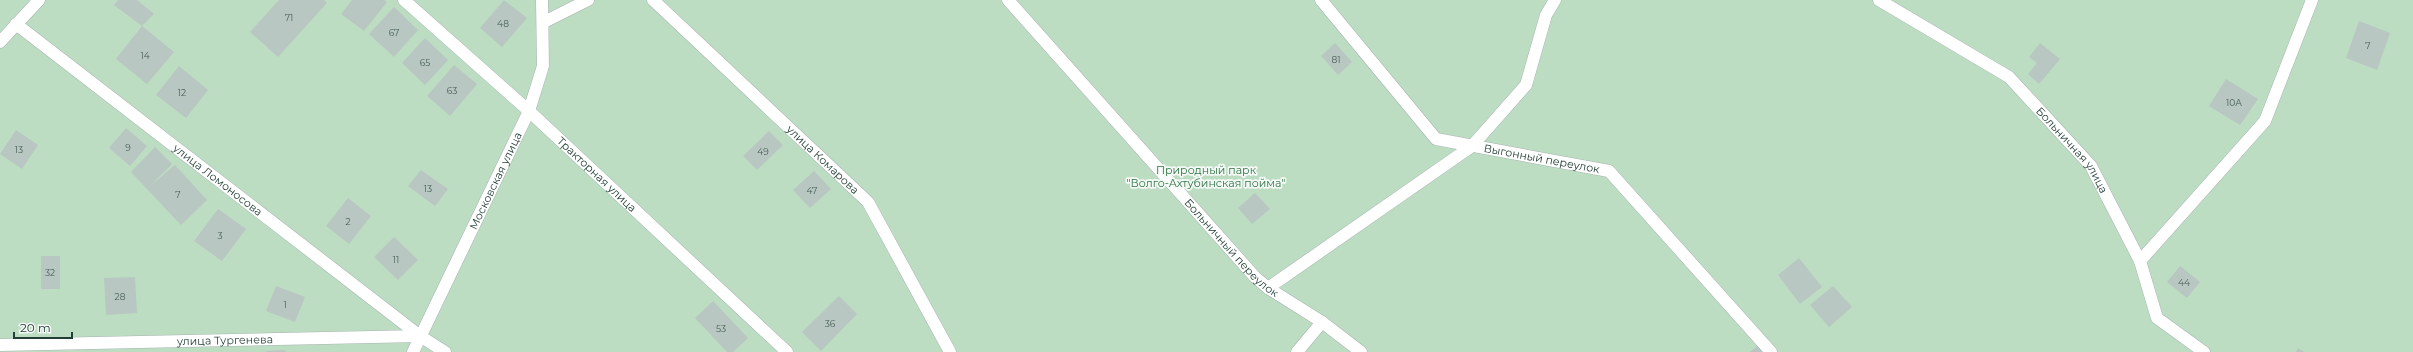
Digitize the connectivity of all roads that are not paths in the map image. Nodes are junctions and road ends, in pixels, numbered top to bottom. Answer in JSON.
{"nodes":[{"id":1,"x":39,"y":0,"type":"edge"},
{"id":2,"x":404,"y":0,"type":"edge"},
{"id":3,"x":542,"y":0,"type":"edge"},
{"id":4,"x":588,"y":0,"type":"edge"},
{"id":5,"x":653,"y":0,"type":"edge"},
{"id":6,"x":1008,"y":0,"type":"edge"},
{"id":7,"x":1321,"y":0,"type":"edge"},
{"id":8,"x":1555,"y":0,"type":"edge"},
{"id":9,"x":1878,"y":0,"type":"edge"},
{"id":10,"x":2312,"y":0,"type":"edge"},
{"id":11,"x":544,"y":22,"type":"junction"},
{"id":12,"x":16,"y":24,"type":"junction"},
{"id":13,"x":0,"y":42,"type":"edge"},
{"id":14,"x":529,"y":111,"type":"junction"},
{"id":15,"x":1472,"y":146,"type":"junction"},
{"id":16,"x":2140,"y":261,"type":"junction"},
{"id":17,"x":1268,"y":288,"type":"junction"},
{"id":18,"x":1322,"y":322,"type":"junction"},
{"id":19,"x":420,"y":336,"type":"junction"},
{"id":20,"x":0,"y":345,"type":"edge"},
{"id":21,"x":413,"y":352,"type":"edge"},
{"id":22,"x":445,"y":352,"type":"edge"},
{"id":23,"x":787,"y":352,"type":"edge"},
{"id":24,"x":950,"y":352,"type":"edge"},
{"id":25,"x":1297,"y":352,"type":"edge"},
{"id":26,"x":1361,"y":352,"type":"edge"},
{"id":27,"x":1771,"y":352,"type":"edge"},
{"id":28,"x":2204,"y":352,"type":"edge"}],
"edges":[{"from":1,"to":12,"type":"street"},
{"from":2,"to":14,"type":"street","name":"Тракторная улица"},
{"from":3,"to":11,"type":"street","name":"Московская улица"},
{"from":4,"to":11,"type":"street"},
{"from":5,"to":24,"type":"street","name":"улица Комарова"},
{"from":6,"to":17,"type":"street","name":"Больничный переулок"},
{"from":7,"to":15,"type":"street","name":"Выгонный переулок"},
{"from":8,"to":15,"type":"street"},
{"from":9,"to":16,"type":"street","name":"Больничная улица"},
{"from":10,"to":16,"type":"street"},
{"from":11,"to":14,"type":"street","name":"Московская улица"},
{"from":12,"to":13,"type":"street"},
{"from":12,"to":19,"type":"street","name":"улица Ломоносова"},
{"from":14,"to":19,"type":"street","name":"Московская улица"},
{"from":14,"to":23,"type":"street","name":"Тракторная улица"},
{"from":15,"to":17,"type":"street"},
{"from":15,"to":27,"type":"street","name":"Выгонный переулок"},
{"from":16,"to":28,"type":"street","name":"Больничная улица"},
{"from":17,"to":18,"type":"street","name":"Больничный переулок"},
{"from":18,"to":25,"type":"street"},
{"from":18,"to":26,"type":"street","name":"Больничный переулок"},
{"from":19,"to":20,"type":"street","name":"улица Тургенева"},
{"from":19,"to":21,"type":"street","name":"Московская улица"},
{"from":19,"to":22,"type":"street"}]}
